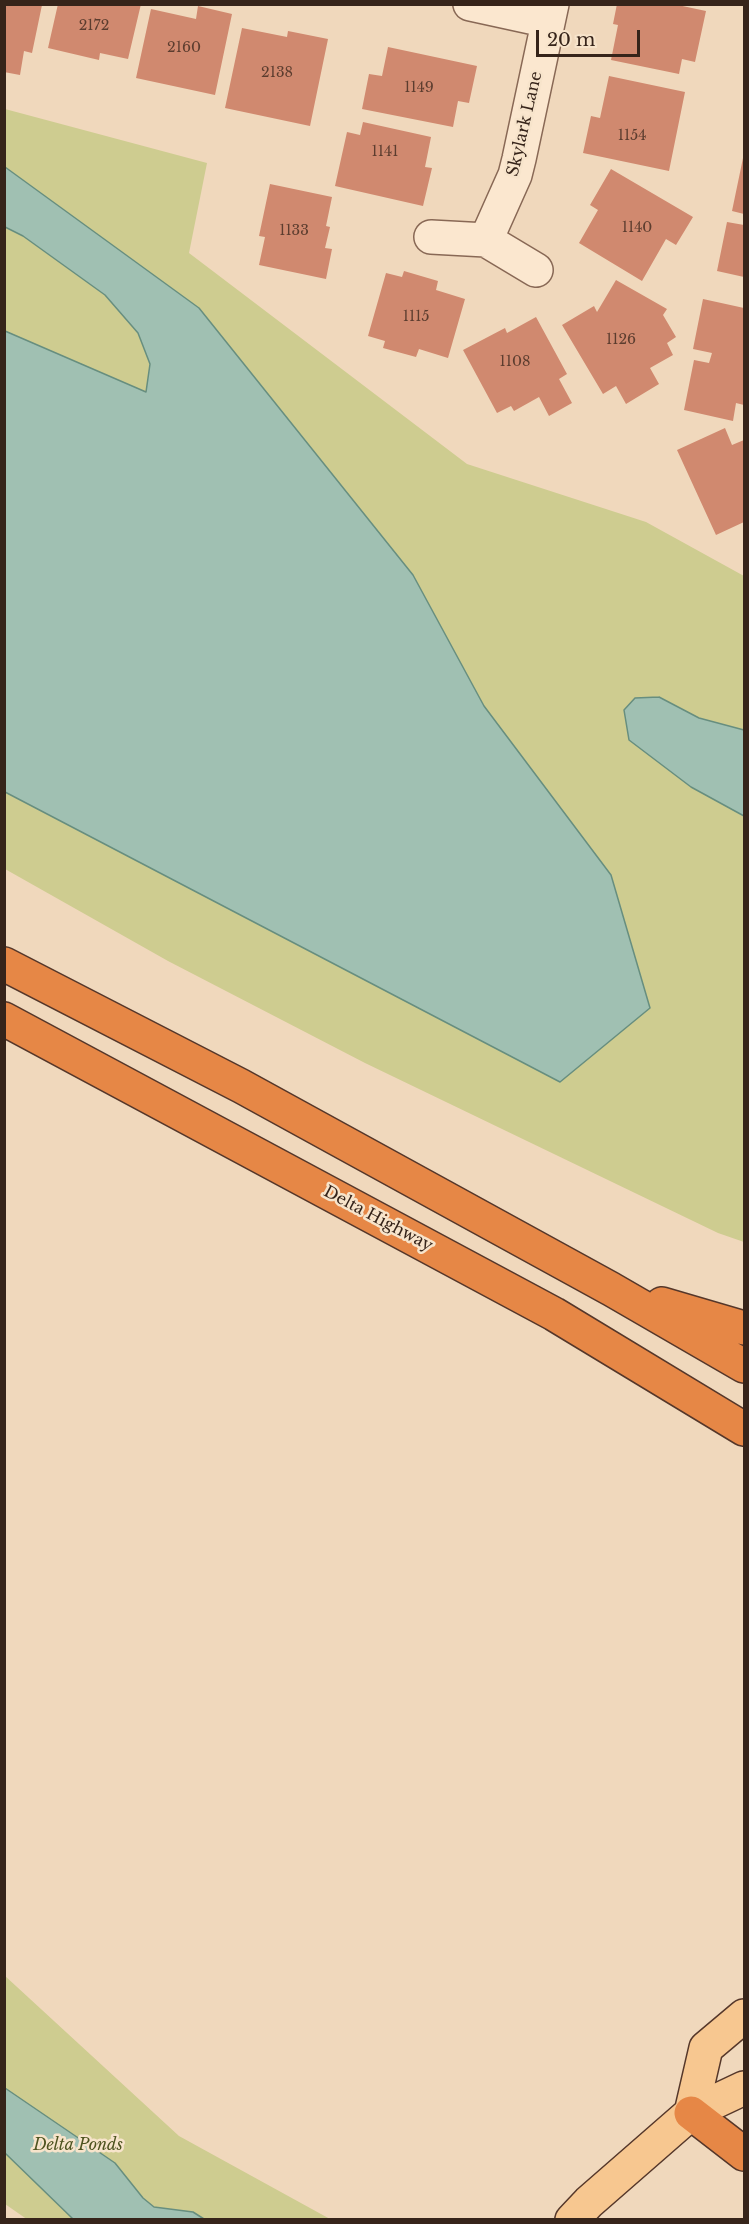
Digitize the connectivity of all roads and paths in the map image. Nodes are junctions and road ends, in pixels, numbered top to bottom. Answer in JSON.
{"nodes":[{"id":1,"x":471,"y":4,"type":"edge"},
{"id":2,"x":550,"y":13,"type":"edge"},
{"id":3,"x":431,"y":237,"type":"dead end"},
{"id":4,"x":486,"y":240,"type":"junction"},
{"id":5,"x":536,"y":270,"type":"dead end"},
{"id":6,"x":4,"y":964,"type":"edge"},
{"id":7,"x":4,"y":1019,"type":"edge"},
{"id":8,"x":611,"y":1289,"type":"junction"},
{"id":9,"x":744,"y":1328,"type":"edge"},
{"id":10,"x":744,"y":1366,"type":"edge"},
{"id":11,"x":744,"y":1429,"type":"edge"},
{"id":12,"x":744,"y":2016,"type":"edge"},
{"id":13,"x":744,"y":2088,"type":"edge"},
{"id":14,"x":691,"y":2113,"type":"junction"},
{"id":15,"x":744,"y":2154,"type":"edge"},
{"id":16,"x":572,"y":2220,"type":"edge"}],
"edges":[{"from":1,"to":2,"type":"street"},
{"from":2,"to":4,"type":"street","name":"Skylark Lane"},
{"from":3,"to":4,"type":"street"},
{"from":4,"to":5,"type":"street"},
{"from":6,"to":8,"type":"highway"},
{"from":7,"to":11,"type":"highway","name":"Delta Highway"},
{"from":8,"to":9,"type":"highway"},
{"from":8,"to":10,"type":"highway"},
{"from":12,"to":14,"type":"main road"},
{"from":13,"to":14,"type":"main road"},
{"from":14,"to":15,"type":"highway"},
{"from":14,"to":16,"type":"main road"}]}
